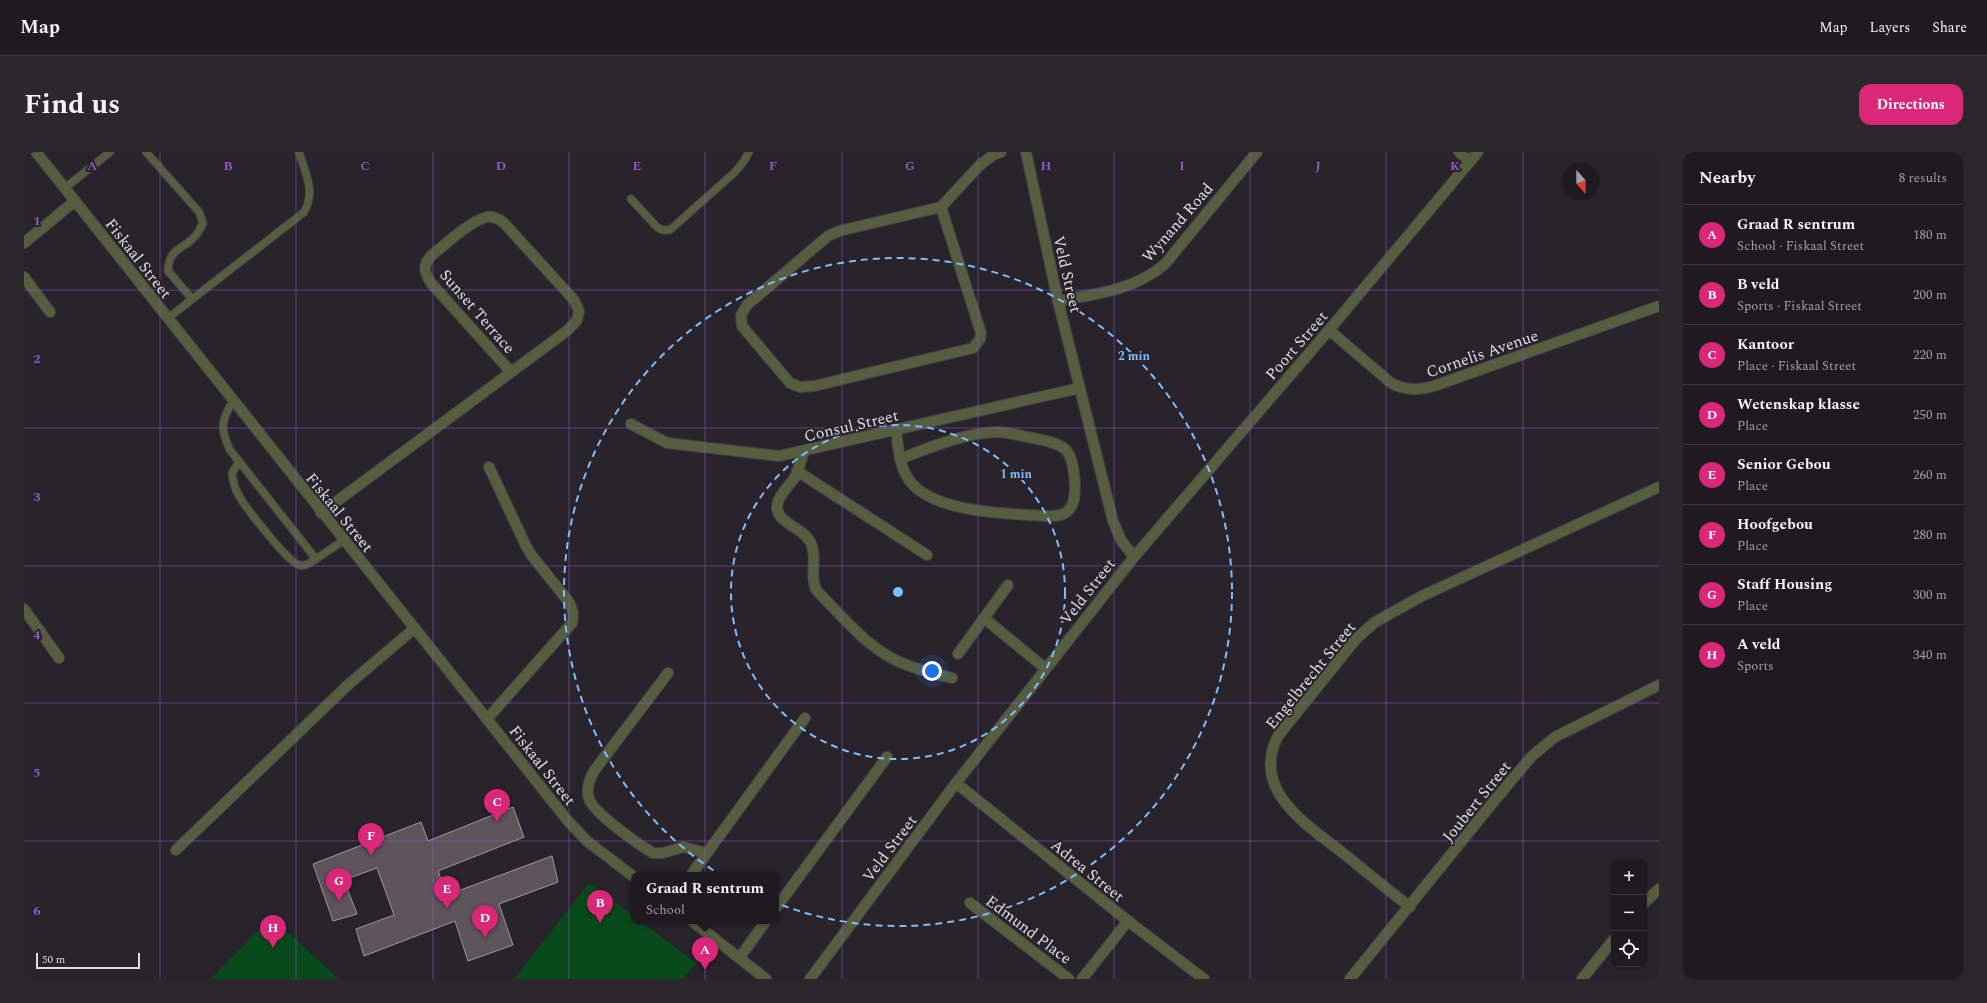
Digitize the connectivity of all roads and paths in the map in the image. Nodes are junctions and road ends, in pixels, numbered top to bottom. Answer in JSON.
{"nodes":[{"id":1,"x":36,"y":152,"type":"edge"},
{"id":2,"x":110,"y":152,"type":"edge"},
{"id":3,"x":146,"y":152,"type":"edge"},
{"id":4,"x":299,"y":152,"type":"edge"},
{"id":5,"x":749,"y":152,"type":"edge"},
{"id":6,"x":1001,"y":152,"type":"edge"},
{"id":7,"x":1026,"y":152,"type":"edge"},
{"id":8,"x":1257,"y":152,"type":"edge"},
{"id":9,"x":1459,"y":152,"type":"edge"},
{"id":10,"x":1478,"y":152,"type":"edge"},
{"id":11,"x":1470,"y":162,"type":"junction"},
{"id":12,"x":64,"y":188,"type":"junction"},
{"id":13,"x":631,"y":199,"type":"dead end"},
{"id":14,"x":75,"y":201,"type":"junction"},
{"id":15,"x":941,"y":207,"type":"junction"},
{"id":16,"x":24,"y":243,"type":"edge"},
{"id":17,"x":24,"y":277,"type":"edge"},
{"id":18,"x":192,"y":299,"type":"junction"},
{"id":19,"x":1058,"y":300,"type":"junction"},
{"id":20,"x":1659,"y":306,"type":"edge"},
{"id":21,"x":50,"y":312,"type":"dead end"},
{"id":22,"x":168,"y":318,"type":"junction"},
{"id":23,"x":1329,"y":330,"type":"junction"},
{"id":24,"x":511,"y":372,"type":"junction"},
{"id":25,"x":1080,"y":388,"type":"junction"},
{"id":26,"x":233,"y":401,"type":"junction"},
{"id":27,"x":631,"y":424,"type":"dead end"},
{"id":28,"x":896,"y":430,"type":"junction"},
{"id":29,"x":804,"y":451,"type":"junction"},
{"id":30,"x":900,"y":459,"type":"junction"},
{"id":31,"x":239,"y":462,"type":"junction"},
{"id":32,"x":489,"y":467,"type":"dead end"},
{"id":33,"x":797,"y":471,"type":"junction"},
{"id":34,"x":1659,"y":487,"type":"edge"},
{"id":35,"x":321,"y":513,"type":"junction"},
{"id":36,"x":344,"y":540,"type":"junction"},
{"id":37,"x":927,"y":555,"type":"dead end"},
{"id":38,"x":1134,"y":557,"type":"junction"},
{"id":39,"x":316,"y":559,"type":"junction"},
{"id":40,"x":1008,"y":585,"type":"dead end"},
{"id":41,"x":24,"y":609,"type":"edge"},
{"id":42,"x":984,"y":618,"type":"junction"},
{"id":43,"x":415,"y":628,"type":"junction"},
{"id":44,"x":958,"y":654,"type":"dead end"},
{"id":45,"x":59,"y":658,"type":"dead end"},
{"id":46,"x":1046,"y":668,"type":"junction"},
{"id":47,"x":668,"y":673,"type":"dead end"},
{"id":48,"x":952,"y":678,"type":"dead end"},
{"id":49,"x":1659,"y":685,"type":"edge"},
{"id":50,"x":805,"y":718,"type":"dead end"},
{"id":51,"x":487,"y":719,"type":"junction"},
{"id":52,"x":887,"y":757,"type":"dead end"},
{"id":53,"x":956,"y":783,"type":"junction"},
{"id":54,"x":176,"y":850,"type":"dead end"},
{"id":55,"x":707,"y":852,"type":"junction"},
{"id":56,"x":693,"y":872,"type":"edge"},
{"id":57,"x":631,"y":876,"type":"edge"},
{"id":58,"x":1659,"y":888,"type":"edge"},
{"id":59,"x":1647,"y":900,"type":"edge"},
{"id":60,"x":970,"y":903,"type":"dead end"},
{"id":61,"x":779,"y":904,"type":"edge"},
{"id":62,"x":1410,"y":906,"type":"junction"},
{"id":63,"x":1128,"y":921,"type":"junction"},
{"id":64,"x":696,"y":924,"type":"edge"},
{"id":65,"x":764,"y":924,"type":"edge"},
{"id":66,"x":1611,"y":943,"type":"edge"},
{"id":67,"x":740,"y":957,"type":"junction"},
{"id":68,"x":766,"y":979,"type":"edge"},
{"id":69,"x":810,"y":979,"type":"edge"},
{"id":70,"x":1070,"y":979,"type":"edge"},
{"id":71,"x":1082,"y":979,"type":"edge"},
{"id":72,"x":1204,"y":979,"type":"edge"},
{"id":73,"x":1350,"y":979,"type":"edge"},
{"id":74,"x":1582,"y":979,"type":"edge"}],
"edges":[{"from":1,"to":12,"type":"street","name":"Fiskaal Street"},
{"from":2,"to":12,"type":"lane"},
{"from":3,"to":18,"type":"lane"},
{"from":4,"to":18,"type":"lane"},
{"from":5,"to":13,"type":"lane"},
{"from":6,"to":15,"type":"street"},
{"from":7,"to":19,"type":"street","name":"Veld Street"},
{"from":8,"to":19,"type":"street","name":"Wynand Road"},
{"from":9,"to":11,"type":"street"},
{"from":10,"to":11,"type":"street","name":"Poort Street"},
{"from":11,"to":23,"type":"street","name":"Poort Street"},
{"from":12,"to":14,"type":"street","name":"Fiskaal Street"},
{"from":14,"to":16,"type":"street"},
{"from":14,"to":22,"type":"street","name":"Fiskaal Street"},
{"from":15,"to":15,"type":"street"},
{"from":17,"to":21,"type":"street"},
{"from":18,"to":22,"type":"lane"},
{"from":19,"to":25,"type":"street","name":"Veld Street"},
{"from":20,"to":23,"type":"street","name":"Cornelis Avenue"},
{"from":22,"to":26,"type":"street","name":"Fiskaal Street"},
{"from":23,"to":38,"type":"street","name":"Poort Street"},
{"from":24,"to":24,"type":"street","name":"Sunset Terrace"},
{"from":24,"to":35,"type":"street","name":"Sunset Terrace"},
{"from":25,"to":28,"type":"street","name":"Consul Street"},
{"from":25,"to":38,"type":"street","name":"Veld Street"},
{"from":26,"to":31,"type":"lane"},
{"from":26,"to":35,"type":"street","name":"Fiskaal Street"},
{"from":27,"to":29,"type":"street","name":"Consul Street"},
{"from":28,"to":29,"type":"street","name":"Consul Street"},
{"from":28,"to":30,"type":"street"},
{"from":29,"to":33,"type":"street"},
{"from":30,"to":30,"type":"street"},
{"from":31,"to":39,"type":"lane"},
{"from":31,"to":39,"type":"lane"},
{"from":32,"to":51,"type":"street"},
{"from":33,"to":37,"type":"street"},
{"from":33,"to":48,"type":"street"},
{"from":34,"to":62,"type":"street","name":"Engelbrecht Street"},
{"from":35,"to":36,"type":"street","name":"Fiskaal Street"},
{"from":36,"to":39,"type":"lane"},
{"from":36,"to":43,"type":"street","name":"Fiskaal Street"},
{"from":38,"to":46,"type":"street","name":"Veld Street"},
{"from":40,"to":42,"type":"street"},
{"from":41,"to":45,"type":"street"},
{"from":42,"to":44,"type":"street"},
{"from":42,"to":46,"type":"street"},
{"from":43,"to":51,"type":"street","name":"Fiskaal Street"},
{"from":43,"to":54,"type":"street"},
{"from":46,"to":53,"type":"street","name":"Veld Street"},
{"from":47,"to":55,"type":"street"},
{"from":49,"to":62,"type":"street","name":"Joubert Street"},
{"from":50,"to":55,"type":"street"},
{"from":51,"to":57,"type":"street","name":"Fiskaal Street"},
{"from":52,"to":61,"type":"street"},
{"from":53,"to":63,"type":"street","name":"Adrea Street"},
{"from":53,"to":69,"type":"street","name":"Veld Street"},
{"from":55,"to":56,"type":"street"},
{"from":58,"to":59,"type":"street"},
{"from":60,"to":70,"type":"street","name":"Edmund Place"},
{"from":62,"to":73,"type":"street","name":"Joubert Street"},
{"from":63,"to":71,"type":"street"},
{"from":63,"to":72,"type":"street","name":"Adrea Street"},
{"from":64,"to":67,"type":"street"},
{"from":65,"to":67,"type":"street"},
{"from":66,"to":74,"type":"street"},
{"from":67,"to":68,"type":"street"}]}
